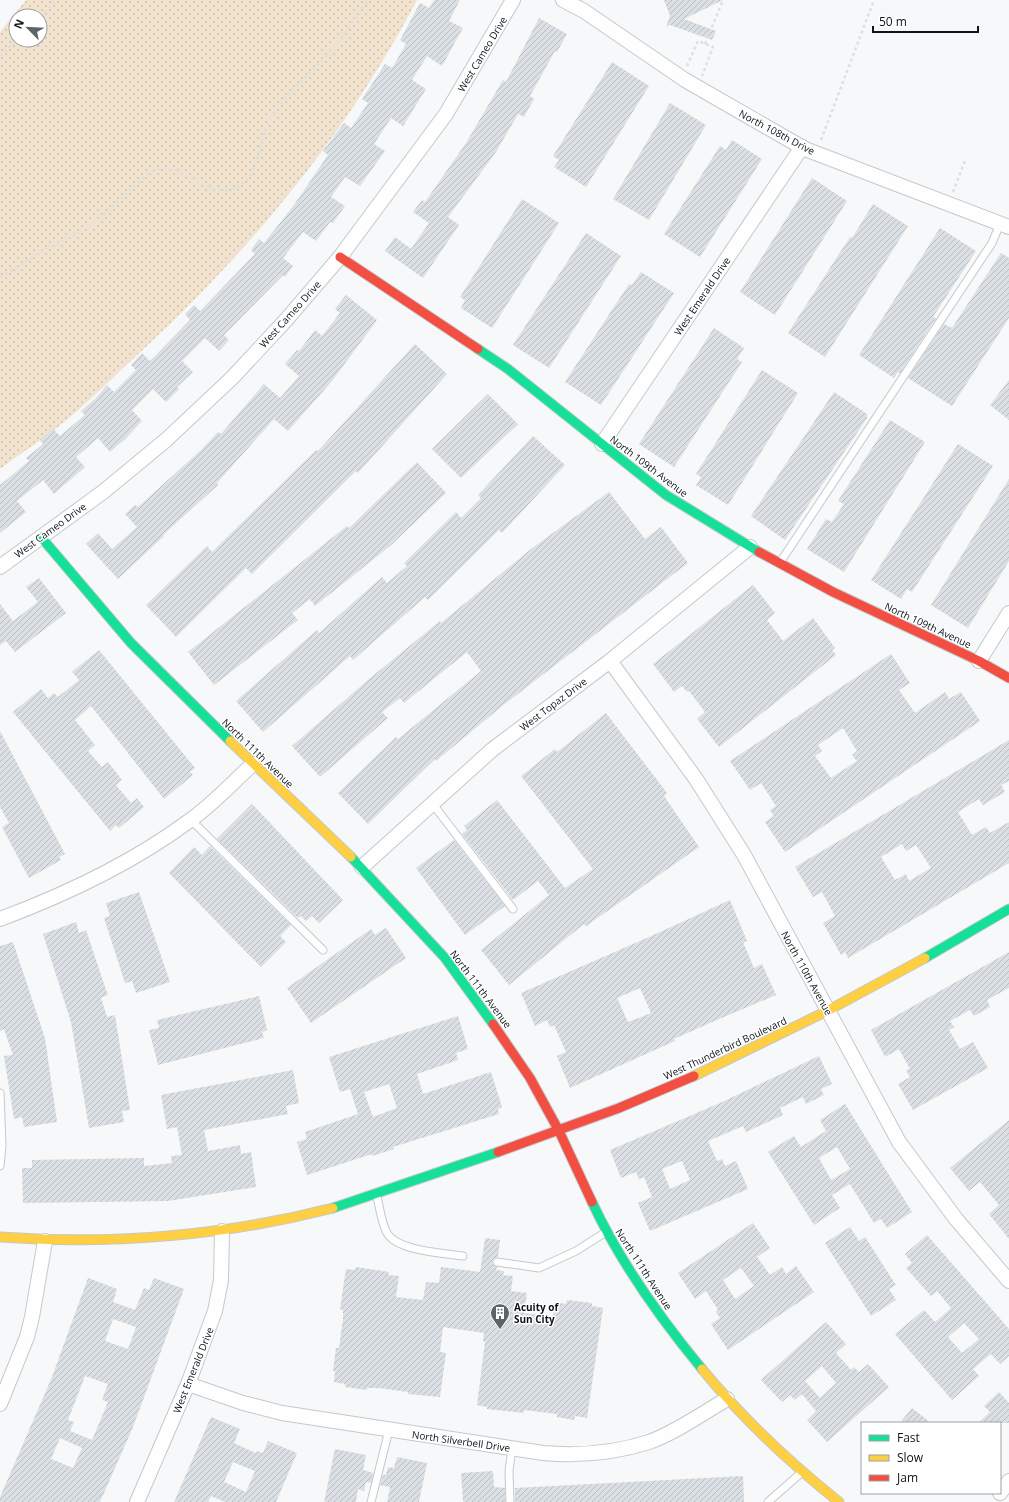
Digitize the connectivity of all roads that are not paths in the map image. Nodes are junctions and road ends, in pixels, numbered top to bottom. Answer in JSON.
{"nodes":[{"id":1,"x":513,"y":0,"type":"edge"},
{"id":2,"x":563,"y":0,"type":"edge"},
{"id":3,"x":802,"y":147,"type":"junction"},
{"id":4,"x":1004,"y":225,"type":"edge"},
{"id":5,"x":340,"y":258,"type":"junction"},
{"id":6,"x":602,"y":444,"type":"junction"},
{"id":7,"x":41,"y":537,"type":"junction"},
{"id":8,"x":750,"y":547,"type":"junction"},
{"id":9,"x":780,"y":563,"type":"junction"},
{"id":10,"x":0,"y":567,"type":"edge"},
{"id":11,"x":1009,"y":613,"type":"edge"},
{"id":12,"x":610,"y":661,"type":"junction"},
{"id":13,"x":979,"y":661,"type":"junction"},
{"id":14,"x":1009,"y":678,"type":"edge"},
{"id":15,"x":253,"y":764,"type":"junction"},
{"id":16,"x":432,"y":803,"type":"junction"},
{"id":17,"x":191,"y":820,"type":"junction"},
{"id":18,"x":362,"y":867,"type":"junction"},
{"id":19,"x":513,"y":909,"type":"dead end"},
{"id":20,"x":1009,"y":909,"type":"edge"},
{"id":21,"x":0,"y":919,"type":"edge"},
{"id":22,"x":323,"y":950,"type":"dead end"},
{"id":23,"x":828,"y":1010,"type":"junction"},
{"id":24,"x":0,"y":1093,"type":"edge"},
{"id":25,"x":559,"y":1131,"type":"junction"},
{"id":26,"x":0,"y":1166,"type":"edge"},
{"id":27,"x":376,"y":1194,"type":"junction"},
{"id":28,"x":222,"y":1231,"type":"junction"},
{"id":29,"x":606,"y":1232,"type":"junction"},
{"id":30,"x":0,"y":1237,"type":"edge"},
{"id":31,"x":45,"y":1241,"type":"junction"},
{"id":32,"x":463,"y":1256,"type":"dead end"},
{"id":33,"x":497,"y":1262,"type":"dead end"},
{"id":34,"x":1009,"y":1281,"type":"edge"},
{"id":35,"x":188,"y":1384,"type":"junction"},
{"id":36,"x":727,"y":1399,"type":"junction"},
{"id":37,"x":0,"y":1404,"type":"edge"},
{"id":38,"x":389,"y":1430,"type":"junction"},
{"id":39,"x":512,"y":1448,"type":"junction"},
{"id":40,"x":802,"y":1472,"type":"junction"},
{"id":41,"x":1009,"y":1481,"type":"edge"},
{"id":42,"x":1001,"y":1492,"type":"edge"},
{"id":43,"x":999,"y":1494,"type":"edge"},
{"id":44,"x":137,"y":1502,"type":"edge"},
{"id":45,"x":371,"y":1502,"type":"edge"},
{"id":46,"x":510,"y":1502,"type":"edge"},
{"id":47,"x":768,"y":1502,"type":"edge"},
{"id":48,"x":839,"y":1502,"type":"edge"},
{"id":49,"x":993,"y":1502,"type":"edge"}],
"edges":[{"from":1,"to":5,"type":"street","name":"West Cameo Drive"},
{"from":2,"to":3,"type":"street","name":"North 108th Drive"},
{"from":3,"to":4,"type":"street","name":"North 108th Drive"},
{"from":3,"to":6,"type":"street","name":"West Emerald Drive"},
{"from":4,"to":9,"type":"lane"},
{"from":5,"to":6,"type":"street","name":"North 109th Avenue"},
{"from":5,"to":7,"type":"street","name":"West Cameo Drive"},
{"from":6,"to":8,"type":"street","name":"North 109th Avenue"},
{"from":7,"to":10,"type":"street","name":"West Cameo Drive"},
{"from":7,"to":15,"type":"street","name":"North 111th Avenue"},
{"from":8,"to":9,"type":"street","name":"North 109th Avenue"},
{"from":8,"to":12,"type":"street","name":"West Topaz Drive"},
{"from":9,"to":13,"type":"street","name":"North 109th Avenue"},
{"from":11,"to":13,"type":"street"},
{"from":12,"to":16,"type":"street","name":"West Topaz Drive"},
{"from":12,"to":23,"type":"street","name":"North 110th Avenue"},
{"from":13,"to":14,"type":"street","name":"North 109th Avenue"},
{"from":15,"to":17,"type":"street"},
{"from":15,"to":18,"type":"street","name":"North 111th Avenue"},
{"from":16,"to":18,"type":"street","name":"West Topaz Drive"},
{"from":16,"to":19,"type":"lane"},
{"from":17,"to":21,"type":"street"},
{"from":17,"to":22,"type":"lane"},
{"from":18,"to":25,"type":"street","name":"North 111th Avenue"},
{"from":20,"to":23,"type":"street","name":"West Thunderbird Boulevard"},
{"from":23,"to":25,"type":"street","name":"West Thunderbird Boulevard"},
{"from":23,"to":34,"type":"street","name":"North 110th Avenue"},
{"from":24,"to":26,"type":"lane"},
{"from":25,"to":27,"type":"street","name":"West Thunderbird Boulevard"},
{"from":25,"to":29,"type":"street","name":"North 111th Avenue"},
{"from":27,"to":28,"type":"street","name":"West Thunderbird Boulevard"},
{"from":27,"to":32,"type":"lane"},
{"from":28,"to":31,"type":"street","name":"West Thunderbird Boulevard"},
{"from":28,"to":35,"type":"street","name":"West Emerald Drive"},
{"from":29,"to":33,"type":"lane"},
{"from":29,"to":36,"type":"street","name":"North 111th Avenue"},
{"from":30,"to":31,"type":"street","name":"West Thunderbird Boulevard"},
{"from":31,"to":37,"type":"street"},
{"from":35,"to":38,"type":"street","name":"North Silverbell Drive"},
{"from":35,"to":44,"type":"street","name":"West Emerald Drive"},
{"from":36,"to":39,"type":"street","name":"North Silverbell Drive"},
{"from":36,"to":40,"type":"street","name":"North 111th Avenue"},
{"from":38,"to":39,"type":"street","name":"North Silverbell Drive"},
{"from":38,"to":45,"type":"lane"},
{"from":39,"to":46,"type":"lane"},
{"from":40,"to":47,"type":"lane"},
{"from":40,"to":48,"type":"street","name":"North 111th Avenue"},
{"from":41,"to":42,"type":"street"},
{"from":43,"to":49,"type":"street"}]}
